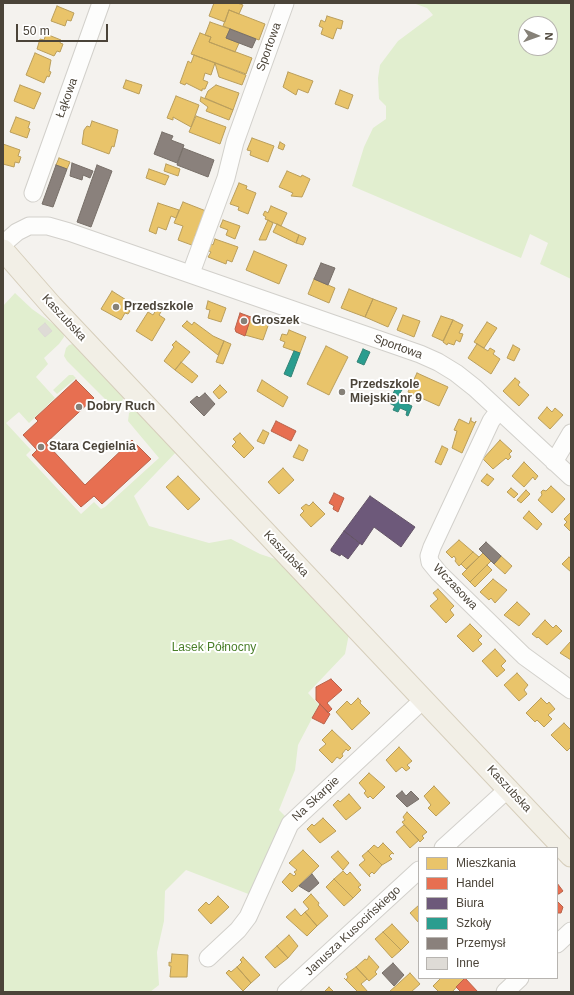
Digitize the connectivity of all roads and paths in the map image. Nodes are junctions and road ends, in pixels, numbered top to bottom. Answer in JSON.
{"nodes":[{"id":1,"x":102,"y":3,"type":"edge"},
{"id":2,"x":285,"y":3,"type":"edge"},
{"id":3,"x":33,"y":194,"type":"dead end"},
{"id":4,"x":3,"y":244,"type":"edge"},
{"id":5,"x":3,"y":250,"type":"edge"},
{"id":6,"x":192,"y":274,"type":"junction"},
{"id":7,"x":499,"y":410,"type":"junction"},
{"id":8,"x":571,"y":433,"type":"edge"},
{"id":9,"x":554,"y":462,"type":"junction"},
{"id":10,"x":571,"y":477,"type":"edge"},
{"id":11,"x":571,"y":690,"type":"edge"},
{"id":12,"x":424,"y":699,"type":"junction"},
{"id":13,"x":509,"y":788,"type":"junction"},
{"id":14,"x":444,"y":847,"type":"edge"},
{"id":15,"x":571,"y":856,"type":"edge"},
{"id":16,"x":418,"y":871,"type":"edge"},
{"id":17,"x":571,"y":931,"type":"edge"},
{"id":18,"x":558,"y":943,"type":"edge"},
{"id":19,"x":208,"y":958,"type":"dead end"},
{"id":20,"x":519,"y":979,"type":"edge"},
{"id":21,"x":286,"y":992,"type":"edge"},
{"id":22,"x":505,"y":992,"type":"edge"}],
"edges":[{"from":1,"to":3,"type":"street","name":"Łąkowa"},
{"from":2,"to":6,"type":"street","name":"Sportowa"},
{"from":4,"to":6,"type":"street","name":"Sportowa"},
{"from":5,"to":12,"type":"main road","name":"Kaszubska"},
{"from":6,"to":7,"type":"street","name":"Sportowa"},
{"from":7,"to":9,"type":"street","name":"Sportowa"},
{"from":7,"to":11,"type":"street","name":"Wczasowa"},
{"from":8,"to":9,"type":"street"},
{"from":9,"to":10,"type":"street","name":"Sportowa"},
{"from":12,"to":13,"type":"main road","name":"Kaszubska"},
{"from":12,"to":19,"type":"street","name":"Na Skarpie"},
{"from":13,"to":14,"type":"street"},
{"from":13,"to":15,"type":"main road","name":"Kaszubska"},
{"from":16,"to":21,"type":"street","name":"Janusza Kusocińskiego"},
{"from":17,"to":18,"type":"street"},
{"from":20,"to":22,"type":"street"}]}
